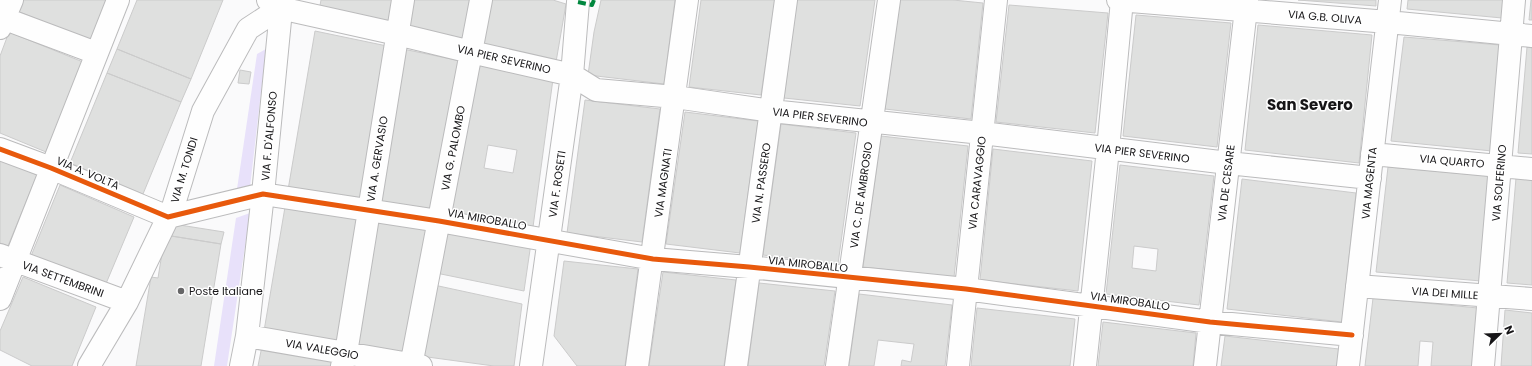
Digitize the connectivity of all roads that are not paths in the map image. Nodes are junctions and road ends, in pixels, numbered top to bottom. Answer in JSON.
{"nodes":[{"id":1,"x":118,"y":0,"type":"edge"},
{"id":2,"x":403,"y":0,"type":"edge"},
{"id":3,"x":481,"y":0,"type":"edge"},
{"id":4,"x":687,"y":0,"type":"edge"},
{"id":5,"x":786,"y":0,"type":"edge"},
{"id":6,"x":889,"y":0,"type":"edge"},
{"id":7,"x":996,"y":0,"type":"edge"},
{"id":8,"x":1118,"y":0,"type":"edge"},
{"id":9,"x":1122,"y":0,"type":"edge"},
{"id":10,"x":1390,"y":0,"type":"edge"},
{"id":11,"x":1514,"y":0,"type":"edge"},
{"id":12,"x":581,"y":1,"type":"edge"},
{"id":13,"x":277,"y":3,"type":"edge"},
{"id":14,"x":1247,"y":5,"type":"edge"},
{"id":15,"x":4,"y":16,"type":"edge"},
{"id":16,"x":1388,"y":22,"type":"junction"},
{"id":17,"x":397,"y":34,"type":"junction"},
{"id":18,"x":1521,"y":36,"type":"edge"},
{"id":19,"x":471,"y":52,"type":"junction"},
{"id":20,"x":96,"y":53,"type":"junction"},
{"id":21,"x":572,"y":75,"type":"junction"},
{"id":22,"x":675,"y":97,"type":"junction"},
{"id":23,"x":771,"y":111,"type":"junction"},
{"id":24,"x":872,"y":122,"type":"junction"},
{"id":25,"x":982,"y":133,"type":"junction"},
{"id":26,"x":0,"y":149,"type":"edge"},
{"id":27,"x":1108,"y":149,"type":"junction"},
{"id":28,"x":1372,"y":154,"type":"junction"},
{"id":29,"x":1228,"y":164,"type":"junction"},
{"id":30,"x":1500,"y":166,"type":"junction"},
{"id":31,"x":51,"y":168,"type":"junction"},
{"id":32,"x":1532,"y":169,"type":"edge"},
{"id":33,"x":1370,"y":178,"type":"junction"},
{"id":34,"x":263,"y":194,"type":"junction"},
{"id":35,"x":369,"y":210,"type":"junction"},
{"id":36,"x":168,"y":218,"type":"junction"},
{"id":37,"x":439,"y":221,"type":"junction"},
{"id":38,"x":550,"y":240,"type":"junction"},
{"id":39,"x":7,"y":258,"type":"edge"},
{"id":40,"x":653,"y":259,"type":"junction"},
{"id":41,"x":749,"y":267,"type":"junction"},
{"id":42,"x":850,"y":279,"type":"junction"},
{"id":43,"x":1358,"y":286,"type":"junction"},
{"id":44,"x":966,"y":289,"type":"junction"},
{"id":45,"x":1489,"y":296,"type":"junction"},
{"id":46,"x":0,"y":299,"type":"edge"},
{"id":47,"x":1532,"y":299,"type":"edge"},
{"id":48,"x":127,"y":302,"type":"junction"},
{"id":49,"x":1090,"y":306,"type":"junction"},
{"id":50,"x":1210,"y":322,"type":"junction"},
{"id":51,"x":1352,"y":335,"type":"junction"},
{"id":52,"x":247,"y":336,"type":"junction"},
{"id":53,"x":344,"y":359,"type":"edge"},
{"id":54,"x":89,"y":366,"type":"edge"},
{"id":55,"x":241,"y":366,"type":"edge"},
{"id":56,"x":414,"y":366,"type":"edge"},
{"id":57,"x":531,"y":366,"type":"edge"},
{"id":58,"x":638,"y":366,"type":"edge"},
{"id":59,"x":736,"y":366,"type":"edge"},
{"id":60,"x":837,"y":366,"type":"edge"},
{"id":61,"x":958,"y":366,"type":"edge"},
{"id":62,"x":1085,"y":366,"type":"edge"},
{"id":63,"x":1205,"y":366,"type":"edge"},
{"id":64,"x":1348,"y":366,"type":"edge"},
{"id":65,"x":1483,"y":366,"type":"edge"}],
"edges":[{"from":1,"to":20,"type":"street"},
{"from":2,"to":17,"type":"street","name":"VIA A. GERVASIO"},
{"from":3,"to":19,"type":"street","name":"VIA G. PALOMBO"},
{"from":4,"to":22,"type":"street","name":"VIA MAGNATI"},
{"from":5,"to":23,"type":"street","name":"VIA N. PASSERO"},
{"from":6,"to":24,"type":"street","name":"VIA C. DE AMBROSIO"},
{"from":7,"to":25,"type":"street","name":"VIA CARAVAGGIO"},
{"from":8,"to":9,"type":"street","name":"VIA G.B. OLIVA"},
{"from":9,"to":14,"type":"street","name":"VIA G.B. OLIVA"},
{"from":9,"to":27,"type":"street"},
{"from":10,"to":16,"type":"street","name":"VIA MAGENTA"},
{"from":11,"to":18,"type":"street","name":"VIA SOLFERINO"},
{"from":12,"to":21,"type":"street","name":"VIA F. ROSETI"},
{"from":13,"to":17,"type":"street","name":"VIA PIER SEVERINO"},
{"from":13,"to":34,"type":"street","name":"VIA F. D'ALFONSO"},
{"from":13,"to":36,"type":"street","name":"VIA M. TONDI"},
{"from":14,"to":16,"type":"street","name":"VIA G.B. OLIVA"},
{"from":14,"to":29,"type":"street","name":"VIA DE CESARE"},
{"from":15,"to":20,"type":"street"},
{"from":16,"to":18,"type":"street","name":"VIA G.B. OLIVA"},
{"from":16,"to":28,"type":"street","name":"VIA MAGENTA"},
{"from":17,"to":19,"type":"street","name":"VIA PIER SEVERINO"},
{"from":17,"to":35,"type":"street","name":"VIA A. GERVASIO"},
{"from":18,"to":30,"type":"street","name":"VIA SOLFERINO"},
{"from":19,"to":21,"type":"street","name":"VIA PIER SEVERINO"},
{"from":19,"to":37,"type":"street","name":"VIA G. PALOMBO"},
{"from":20,"to":31,"type":"street"},
{"from":21,"to":22,"type":"street","name":"VIA PIER SEVERINO"},
{"from":21,"to":38,"type":"street","name":"VIA F. ROSETI"},
{"from":22,"to":23,"type":"street","name":"VIA PIER SEVERINO"},
{"from":22,"to":40,"type":"street","name":"VIA MAGNATI"},
{"from":23,"to":24,"type":"street","name":"VIA PIER SEVERINO"},
{"from":23,"to":41,"type":"street","name":"VIA N. PASSERO"},
{"from":24,"to":25,"type":"street","name":"VIA PIER SEVERINO"},
{"from":24,"to":42,"type":"street","name":"VIA C. DE AMBROSIO"},
{"from":25,"to":27,"type":"street","name":"VIA PIER SEVERINO"},
{"from":25,"to":44,"type":"street","name":"VIA CARAVAGGIO"},
{"from":26,"to":31,"type":"street","name":"VIA A. VOLTA"},
{"from":27,"to":29,"type":"street","name":"VIA PIER SEVERINO"},
{"from":27,"to":49,"type":"street"},
{"from":28,"to":30,"type":"street","name":"VIA QUARTO"},
{"from":28,"to":33,"type":"street","name":"VIA MAGENTA"},
{"from":29,"to":33,"type":"street","name":"VIA PIER SEVERINO"},
{"from":29,"to":50,"type":"street","name":"VIA DE CESARE"},
{"from":30,"to":32,"type":"street","name":"VIA QUARTO"},
{"from":30,"to":45,"type":"street","name":"VIA SOLFERINO"},
{"from":31,"to":36,"type":"street","name":"VIA A. VOLTA"},
{"from":31,"to":39,"type":"street"},
{"from":33,"to":43,"type":"street","name":"VIA MAGENTA"},
{"from":34,"to":35,"type":"street","name":"VIA MIROBALLO"},
{"from":34,"to":36,"type":"street"},
{"from":34,"to":52,"type":"street","name":"VIA F. D'ALFONSO"},
{"from":35,"to":37,"type":"street","name":"VIA MIROBALLO"},
{"from":35,"to":53,"type":"street","name":"VIA A. GERVASIO"},
{"from":36,"to":48,"type":"street","name":"VIA M. TONDI"},
{"from":37,"to":38,"type":"street","name":"VIA MIROBALLO"},
{"from":37,"to":56,"type":"street","name":"VIA G. PALOMBO"},
{"from":38,"to":40,"type":"street","name":"VIA MIROBALLO"},
{"from":38,"to":57,"type":"street","name":"VIA F. ROSETI"},
{"from":39,"to":46,"type":"street"},
{"from":39,"to":48,"type":"street","name":"VIA SETTEMBRINI"},
{"from":40,"to":41,"type":"street","name":"VIA MIROBALLO"},
{"from":40,"to":58,"type":"street","name":"VIA MAGNATI"},
{"from":41,"to":42,"type":"street","name":"VIA MIROBALLO"},
{"from":41,"to":59,"type":"street","name":"VIA N. PASSERO"},
{"from":42,"to":44,"type":"street","name":"VIA MIROBALLO"},
{"from":42,"to":60,"type":"street","name":"VIA C. DE AMBROSIO"},
{"from":43,"to":45,"type":"street","name":"VIA DEI MILLE"},
{"from":43,"to":51,"type":"street","name":"VIA MAGENTA"},
{"from":44,"to":49,"type":"street","name":"VIA MIROBALLO"},
{"from":44,"to":61,"type":"street","name":"VIA CARAVAGGIO"},
{"from":45,"to":47,"type":"street","name":"VIA DEI MILLE"},
{"from":45,"to":65,"type":"street","name":"VIA SOLFERINO"},
{"from":48,"to":54,"type":"street","name":"VIA M. TONDI"},
{"from":49,"to":50,"type":"street","name":"VIA MIROBALLO"},
{"from":49,"to":62,"type":"street"},
{"from":50,"to":51,"type":"street","name":"VIA MIROBALLO"},
{"from":50,"to":63,"type":"street","name":"VIA DE CESARE"},
{"from":51,"to":64,"type":"street","name":"VIA MAGENTA"},
{"from":52,"to":53,"type":"street","name":"VIA VALEGGIO"},
{"from":52,"to":55,"type":"street","name":"VIA F. D'ALFONSO"},
{"from":53,"to":56,"type":"street","name":"VIA VALEGGIO"}]}
